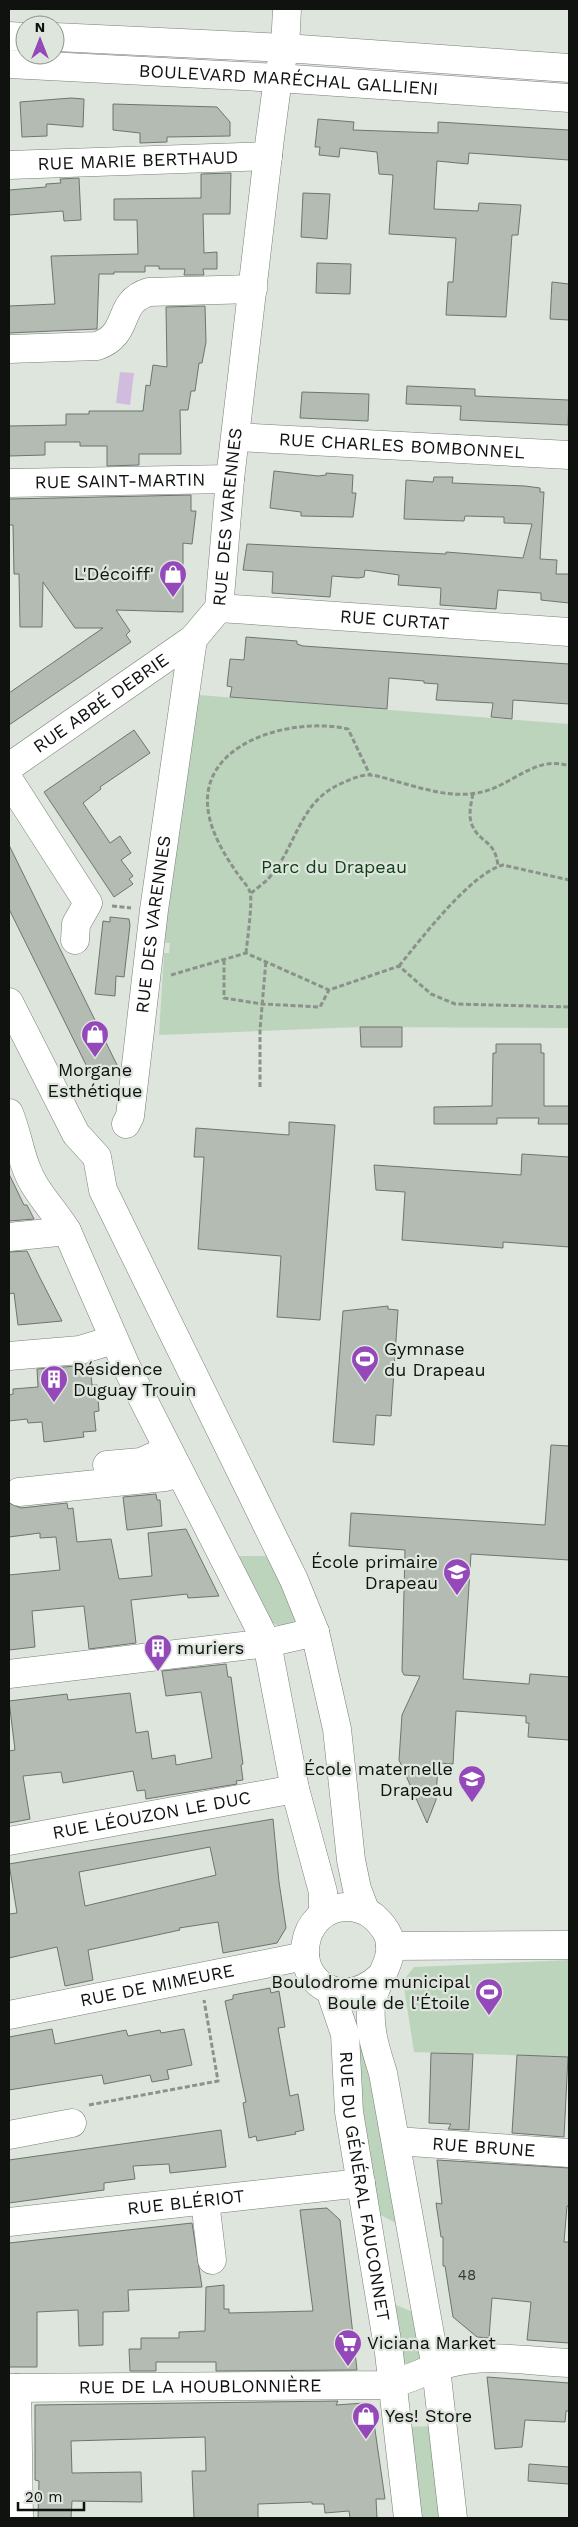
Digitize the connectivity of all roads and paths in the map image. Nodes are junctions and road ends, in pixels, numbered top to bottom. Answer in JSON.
{"nodes":[{"id":1,"x":287,"y":9,"type":"edge"},
{"id":2,"x":65,"y":37,"type":"edge"},
{"id":3,"x":285,"y":48,"type":"junction"},
{"id":4,"x":9,"y":64,"type":"edge"},
{"id":5,"x":569,"y":68,"type":"edge"},
{"id":6,"x":278,"y":78,"type":"junction"},
{"id":7,"x":569,"y":98,"type":"edge"},
{"id":8,"x":268,"y":156,"type":"junction"},
{"id":9,"x":9,"y":165,"type":"edge"},
{"id":10,"x":253,"y":289,"type":"junction"},
{"id":11,"x":9,"y":350,"type":"edge"},
{"id":12,"x":236,"y":437,"type":"junction"},
{"id":13,"x":569,"y":455,"type":"edge"},
{"id":14,"x":230,"y":479,"type":"junction"},
{"id":15,"x":9,"y":483,"type":"edge"},
{"id":16,"x":219,"y":608,"type":"junction"},
{"id":17,"x":569,"y":632,"type":"edge"},
{"id":18,"x":194,"y":639,"type":"junction"},
{"id":19,"x":569,"y":766,"type":"edge"},
{"id":20,"x":9,"y":767,"type":"edge"},
{"id":21,"x":370,"y":775,"type":"junction"},
{"id":22,"x":9,"y":780,"type":"edge"},
{"id":23,"x":473,"y":794,"type":"junction"},
{"id":24,"x":498,"y":866,"type":"junction"},
{"id":25,"x":569,"y":880,"type":"edge"},
{"id":26,"x":251,"y":893,"type":"junction"},
{"id":27,"x":88,"y":903,"type":"junction"},
{"id":28,"x":154,"y":910,"type":"junction"},
{"id":29,"x":75,"y":940,"type":"dead end"},
{"id":30,"x":246,"y":953,"type":"junction"},
{"id":31,"x":224,"y":960,"type":"junction"},
{"id":32,"x":266,"y":960,"type":"junction"},
{"id":33,"x":399,"y":966,"type":"junction"},
{"id":34,"x":146,"y":979,"type":"junction"},
{"id":35,"x":329,"y":990,"type":"junction"},
{"id":36,"x":9,"y":1002,"type":"edge"},
{"id":37,"x":262,"y":1004,"type":"junction"},
{"id":38,"x":569,"y":1007,"type":"edge"},
{"id":39,"x":260,"y":1087,"type":"dead end"},
{"id":40,"x":9,"y":1113,"type":"edge"},
{"id":41,"x":126,"y":1124,"type":"dead end"},
{"id":42,"x":67,"y":1231,"type":"junction"},
{"id":43,"x":9,"y":1237,"type":"edge"},
{"id":44,"x":114,"y":1340,"type":"junction"},
{"id":45,"x":9,"y":1356,"type":"edge"},
{"id":46,"x":173,"y":1462,"type":"junction"},
{"id":47,"x":91,"y":1466,"type":"dead end"},
{"id":48,"x":19,"y":1492,"type":"dead end"},
{"id":49,"x":315,"y":1632,"type":"junction"},
{"id":50,"x":267,"y":1643,"type":"junction"},
{"id":51,"x":9,"y":1674,"type":"edge"},
{"id":52,"x":295,"y":1789,"type":"junction"},
{"id":53,"x":9,"y":1841,"type":"edge"},
{"id":54,"x":365,"y":1910,"type":"junction"},
{"id":55,"x":323,"y":1913,"type":"junction"},
{"id":56,"x":569,"y":1945,"type":"edge"},
{"id":57,"x":390,"y":1946,"type":"junction"},
{"id":58,"x":305,"y":1956,"type":"junction"},
{"id":59,"x":200,"y":1977,"type":"junction"},
{"id":60,"x":380,"y":1977,"type":"junction"},
{"id":61,"x":330,"y":1990,"type":"junction"},
{"id":62,"x":9,"y":2015,"type":"edge"},
{"id":63,"x":72,"y":2123,"type":"joint"},
{"id":64,"x":9,"y":2135,"type":"edge"},
{"id":65,"x":396,"y":2142,"type":"junction"},
{"id":66,"x":569,"y":2154,"type":"edge"},
{"id":67,"x":361,"y":2183,"type":"junction"},
{"id":68,"x":205,"y":2201,"type":"junction"},
{"id":69,"x":9,"y":2222,"type":"edge"},
{"id":70,"x":212,"y":2260,"type":"dead end"},
{"id":71,"x":569,"y":2364,"type":"edge"},
{"id":72,"x":436,"y":2368,"type":"junction"},
{"id":73,"x":392,"y":2384,"type":"junction"},
{"id":74,"x":13,"y":2388,"type":"edge"},
{"id":75,"x":19,"y":2518,"type":"edge"},
{"id":76,"x":408,"y":2518,"type":"edge"},
{"id":77,"x":453,"y":2518,"type":"edge"}],
"edges":[{"from":1,"to":3,"type":"street","name":"RUE DES VARENNES"},
{"from":2,"to":3,"type":"street","name":"BOULEVARD MARÉCHAL GALLIENI"},
{"from":3,"to":5,"type":"street","name":"BOULEVARD MARÉCHAL GALLIENI"},
{"from":3,"to":6,"type":"street","name":"RUE DES VARENNES"},
{"from":4,"to":6,"type":"street","name":"BOULEVARD MARÉCHAL GALLIENI"},
{"from":6,"to":7,"type":"street","name":"BOULEVARD MARÉCHAL GALLIENI"},
{"from":6,"to":8,"type":"street","name":"RUE DES VARENNES"},
{"from":8,"to":9,"type":"street","name":"RUE MARIE BERTHAUD"},
{"from":8,"to":10,"type":"street","name":"RUE DES VARENNES"},
{"from":10,"to":11,"type":"street"},
{"from":10,"to":12,"type":"street","name":"RUE DES VARENNES"},
{"from":12,"to":13,"type":"street","name":"RUE CHARLES BOMBONNEL"},
{"from":12,"to":14,"type":"street","name":"RUE DES VARENNES"},
{"from":14,"to":15,"type":"street","name":"RUE SAINT-MARTIN"},
{"from":14,"to":16,"type":"street","name":"RUE DES VARENNES"},
{"from":16,"to":17,"type":"street","name":"RUE CURTAT"},
{"from":16,"to":18,"type":"street","name":"RUE DES VARENNES"},
{"from":18,"to":20,"type":"street","name":"RUE ABBÉ DEBRIE"},
{"from":18,"to":28,"type":"street","name":"RUE DES VARENNES"},
{"from":19,"to":23,"type":"path"},
{"from":21,"to":23,"type":"path"},
{"from":21,"to":26,"type":"path"},
{"from":21,"to":26,"type":"path"},
{"from":22,"to":27,"type":"street"},
{"from":23,"to":24,"type":"path"},
{"from":24,"to":25,"type":"path"},
{"from":24,"to":33,"type":"path"},
{"from":26,"to":30,"type":"path"},
{"from":27,"to":28,"type":"path"},
{"from":27,"to":29,"type":"street"},
{"from":28,"to":34,"type":"street","name":"RUE DES VARENNES"},
{"from":30,"to":31,"type":"path"},
{"from":30,"to":32,"type":"path"},
{"from":31,"to":34,"type":"path"},
{"from":31,"to":37,"type":"path"},
{"from":32,"to":35,"type":"path"},
{"from":32,"to":37,"type":"path"},
{"from":33,"to":35,"type":"path"},
{"from":33,"to":38,"type":"path"},
{"from":34,"to":41,"type":"street","name":"RUE DES VARENNES"},
{"from":35,"to":37,"type":"path"},
{"from":36,"to":49,"type":"street"},
{"from":37,"to":39,"type":"path"},
{"from":40,"to":42,"type":"street"},
{"from":42,"to":43,"type":"street"},
{"from":42,"to":44,"type":"street"},
{"from":44,"to":45,"type":"street"},
{"from":44,"to":46,"type":"street"},
{"from":46,"to":47,"type":"street"},
{"from":46,"to":48,"type":"street"},
{"from":46,"to":50,"type":"street"},
{"from":49,"to":50,"type":"street"},
{"from":49,"to":54,"type":"street"},
{"from":50,"to":51,"type":"street"},
{"from":50,"to":52,"type":"street"},
{"from":52,"to":53,"type":"street","name":"RUE LÉOUZON LE DUC"},
{"from":52,"to":55,"type":"street"},
{"from":54,"to":55,"type":"street"},
{"from":54,"to":57,"type":"street"},
{"from":55,"to":58,"type":"street"},
{"from":56,"to":57,"type":"street"},
{"from":57,"to":60,"type":"street","name":"RUE DU GÉNÉRAL FAUCONNET"},
{"from":58,"to":59,"type":"street","name":"RUE DE MIMEURE"},
{"from":58,"to":61,"type":"street","name":"RUE DU GÉNÉRAL FAUCONNET"},
{"from":59,"to":62,"type":"street","name":"RUE DE MIMEURE"},
{"from":59,"to":63,"type":"path"},
{"from":60,"to":61,"type":"street"},
{"from":60,"to":65,"type":"street","name":"RUE DU GÉNÉRAL FAUCONNET"},
{"from":61,"to":67,"type":"street","name":"RUE DU GÉNÉRAL FAUCONNET"},
{"from":63,"to":64,"type":"street"},
{"from":65,"to":66,"type":"street","name":"RUE BRUNE"},
{"from":65,"to":72,"type":"street","name":"RUE DU GÉNÉRAL FAUCONNET"},
{"from":67,"to":68,"type":"street","name":"RUE BLÉRIOT"},
{"from":67,"to":73,"type":"street","name":"RUE DU GÉNÉRAL FAUCONNET"},
{"from":68,"to":69,"type":"street","name":"RUE BLÉRIOT"},
{"from":68,"to":70,"type":"street"},
{"from":71,"to":72,"type":"street"},
{"from":72,"to":73,"type":"street"},
{"from":72,"to":77,"type":"street","name":"RUE DU GÉNÉRAL FAUCONNET"},
{"from":73,"to":74,"type":"street","name":"RUE DE LA HOUBLONNIÈRE"},
{"from":73,"to":76,"type":"street","name":"RUE DU GÉNÉRAL FAUCONNET"},
{"from":74,"to":75,"type":"street"}]}
